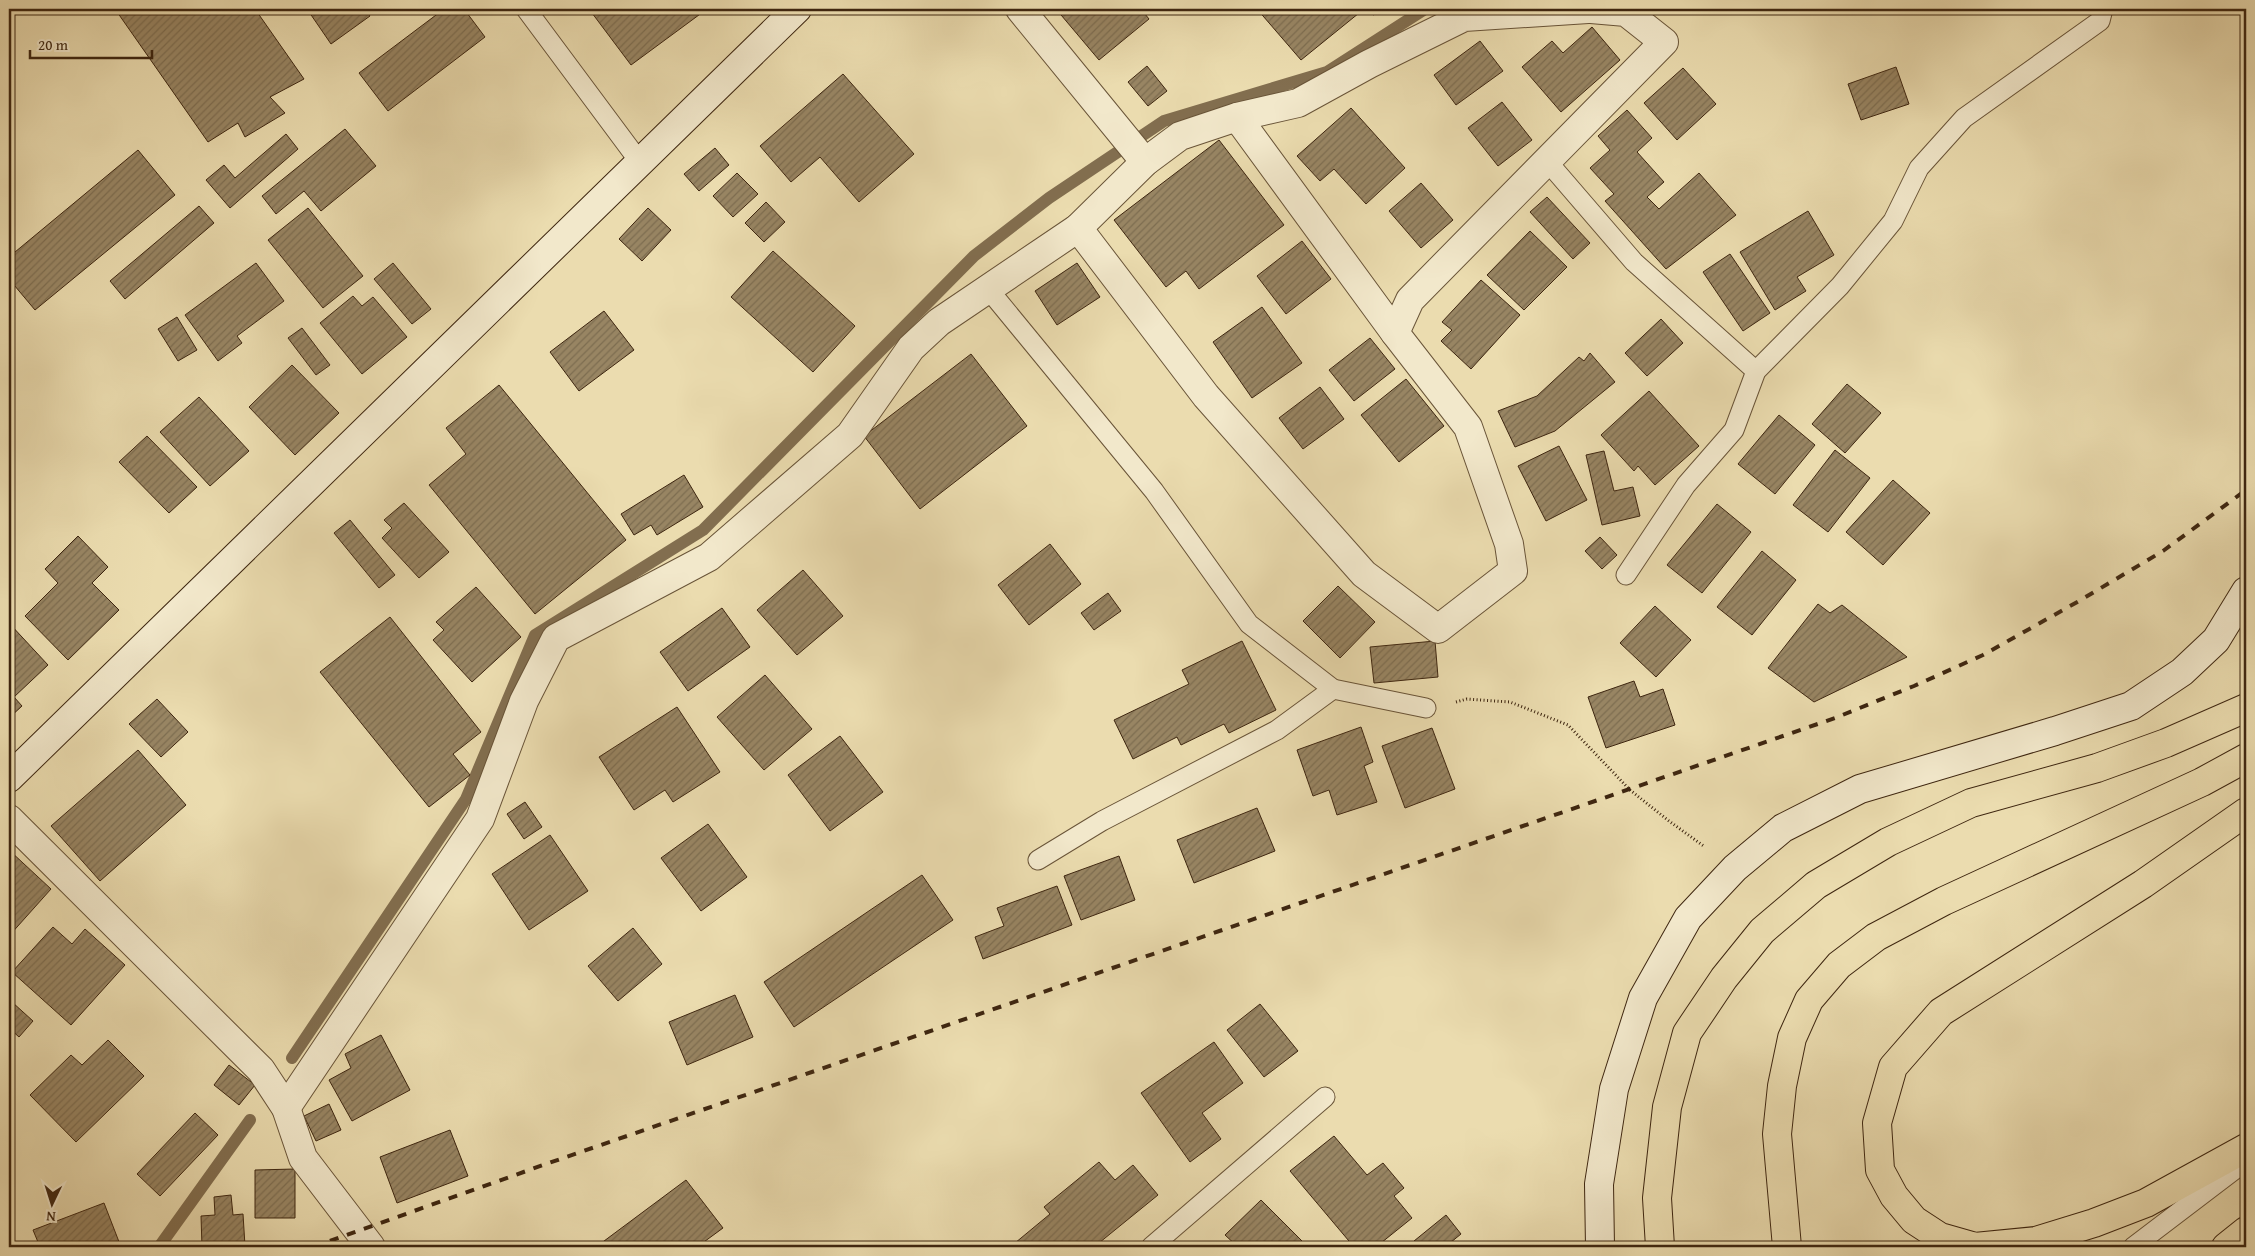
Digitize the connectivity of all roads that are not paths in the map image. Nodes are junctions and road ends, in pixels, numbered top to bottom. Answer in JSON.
{"nodes":[{"id":1,"x":526,"y":9,"type":"edge"},
{"id":2,"x":1020,"y":9,"type":"edge"},
{"id":3,"x":1590,"y":9,"type":"edge"},
{"id":4,"x":2104,"y":9,"type":"edge"},
{"id":5,"x":791,"y":10,"type":"edge"},
{"id":6,"x":1238,"y":117,"type":"junction"},
{"id":7,"x":639,"y":161,"type":"junction"},
{"id":8,"x":1547,"y":161,"type":"junction"},
{"id":9,"x":1145,"y":162,"type":"junction"},
{"id":10,"x":1078,"y":228,"type":"junction"},
{"id":11,"x":989,"y":290,"type":"junction"},
{"id":12,"x":1395,"y":333,"type":"junction"},
{"id":13,"x":1756,"y":371,"type":"junction"},
{"id":14,"x":1626,"y":574,"type":"dead end"},
{"id":15,"x":2246,"y":591,"type":"edge"},
{"id":16,"x":1333,"y":689,"type":"junction"},
{"id":17,"x":1426,"y":708,"type":"road end"},
{"id":18,"x":2246,"y":708,"type":"edge"},
{"id":19,"x":2246,"y":758,"type":"edge"},
{"id":20,"x":9,"y":778,"type":"edge"},
{"id":21,"x":2246,"y":812,"type":"edge"},
{"id":22,"x":9,"y":819,"type":"edge"},
{"id":23,"x":1038,"y":860,"type":"dead end"},
{"id":24,"x":1325,"y":1097,"type":"dead end"},
{"id":25,"x":286,"y":1108,"type":"junction"},
{"id":26,"x":2246,"y":1148,"type":"edge"},
{"id":27,"x":2246,"y":1161,"type":"edge"},
{"id":28,"x":2246,"y":1231,"type":"edge"},
{"id":29,"x":371,"y":1247,"type":"edge"},
{"id":30,"x":1151,"y":1247,"type":"edge"},
{"id":31,"x":1600,"y":1247,"type":"edge"},
{"id":32,"x":1660,"y":1247,"type":"edge"},
{"id":33,"x":1787,"y":1247,"type":"edge"},
{"id":34,"x":2134,"y":1247,"type":"edge"},
{"id":35,"x":2226,"y":1247,"type":"edge"}],
"edges":[{"from":1,"to":7,"type":"lane"},
{"from":2,"to":9,"type":"street"},
{"from":3,"to":6,"type":"street"},
{"from":3,"to":8,"type":"street"},
{"from":4,"to":13,"type":"lane"},
{"from":5,"to":7,"type":"street"},
{"from":6,"to":9,"type":"street"},
{"from":6,"to":12,"type":"street"},
{"from":7,"to":20,"type":"street"},
{"from":8,"to":12,"type":"street"},
{"from":8,"to":13,"type":"lane"},
{"from":9,"to":10,"type":"street"},
{"from":10,"to":11,"type":"street"},
{"from":10,"to":12,"type":"street"},
{"from":11,"to":16,"type":"lane"},
{"from":11,"to":25,"type":"street"},
{"from":13,"to":14,"type":"lane"},
{"from":15,"to":31,"type":"street"},
{"from":16,"to":17,"type":"lane"},
{"from":16,"to":23,"type":"lane"},
{"from":18,"to":32,"type":"highway"},
{"from":19,"to":33,"type":"highway"},
{"from":21,"to":26,"type":"highway"},
{"from":22,"to":25,"type":"street"},
{"from":24,"to":30,"type":"lane"},
{"from":25,"to":29,"type":"street"},
{"from":27,"to":34,"type":"lane"},
{"from":28,"to":35,"type":"highway"}]}
